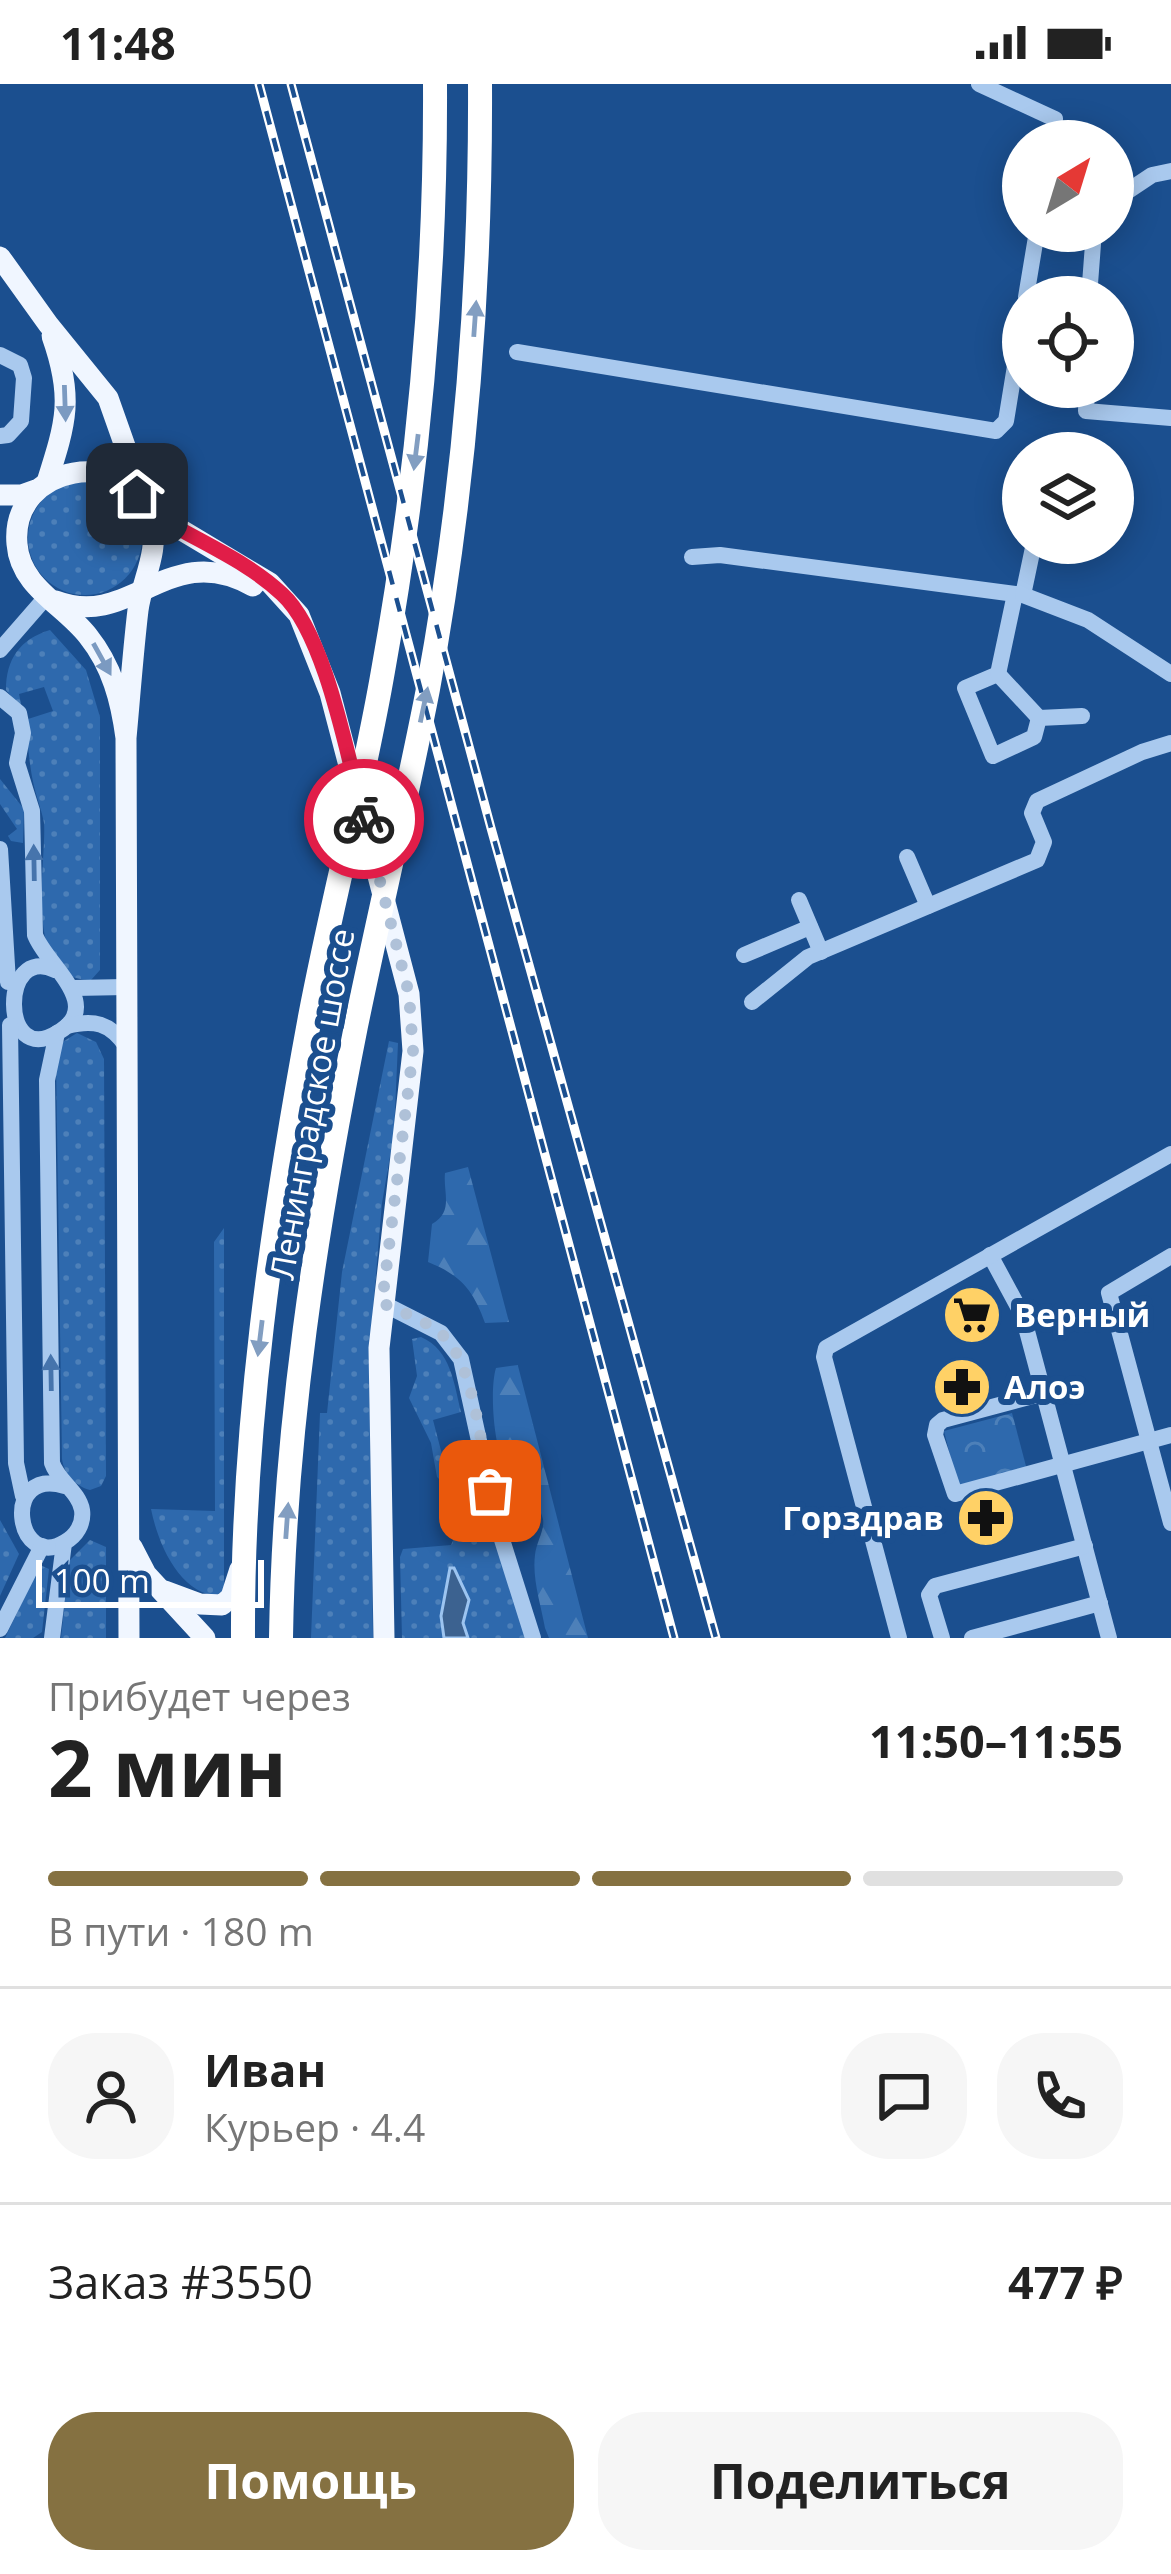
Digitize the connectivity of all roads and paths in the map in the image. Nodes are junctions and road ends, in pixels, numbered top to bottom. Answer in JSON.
{"nodes":[{"id":1,"x":435,"y":84,"type":"edge"},
{"id":2,"x":480,"y":84,"type":"edge"},
{"id":3,"x":979,"y":84,"type":"edge"},
{"id":4,"x":1055,"y":120,"type":"edge"},
{"id":5,"x":1171,"y":171,"type":"edge"},
{"id":6,"x":1134,"y":187,"type":"edge"},
{"id":7,"x":0,"y":257,"type":"edge"},
{"id":8,"x":48,"y":325,"type":"junction"},
{"id":9,"x":517,"y":352,"type":"dead end"},
{"id":10,"x":0,"y":355,"type":"edge"},
{"id":11,"x":1008,"y":408,"type":"edge"},
{"id":12,"x":1086,"y":408,"type":"edge"},
{"id":13,"x":1171,"y":418,"type":"edge"},
{"id":14,"x":0,"y":436,"type":"edge"},
{"id":15,"x":42,"y":486,"type":"junction"},
{"id":16,"x":0,"y":496,"type":"edge"},
{"id":17,"x":146,"y":507,"type":"junction"},
{"id":18,"x":0,"y":552,"type":"edge"},
{"id":19,"x":692,"y":556,"type":"dead end"},
{"id":20,"x":1028,"y":564,"type":"edge"},
{"id":21,"x":30,"y":579,"type":"junction"},
{"id":22,"x":144,"y":580,"type":"junction"},
{"id":23,"x":1019,"y":594,"type":"junction"},
{"id":24,"x":47,"y":596,"type":"junction"},
{"id":25,"x":311,"y":638,"type":"junction"},
{"id":26,"x":0,"y":650,"type":"edge"},
{"id":27,"x":998,"y":674,"type":"junction"},
{"id":28,"x":1171,"y":674,"type":"edge"},
{"id":29,"x":0,"y":697,"type":"edge"},
{"id":30,"x":1082,"y":716,"type":"dead end"},
{"id":31,"x":1039,"y":718,"type":"junction"},
{"id":32,"x":125,"y":738,"type":"junction"},
{"id":33,"x":1171,"y":743,"type":"edge"},
{"id":34,"x":17,"y":752,"type":"junction"},
{"id":35,"x":0,"y":765,"type":"edge"},
{"id":36,"x":0,"y":849,"type":"edge"},
{"id":37,"x":907,"y":857,"type":"dead end"},
{"id":38,"x":799,"y":901,"type":"dead end"},
{"id":39,"x":928,"y":906,"type":"junction"},
{"id":40,"x":810,"y":927,"type":"junction"},
{"id":41,"x":821,"y":952,"type":"junction"},
{"id":42,"x":744,"y":955,"type":"dead end"},
{"id":43,"x":56,"y":970,"type":"junction"},
{"id":44,"x":8,"y":982,"type":"junction"},
{"id":45,"x":126,"y":987,"type":"junction"},
{"id":46,"x":74,"y":988,"type":"junction"},
{"id":47,"x":752,"y":1002,"type":"dead end"},
{"id":48,"x":6,"y":1023,"type":"edge"},
{"id":49,"x":62,"y":1030,"type":"junction"},
{"id":50,"x":127,"y":1046,"type":"junction"},
{"id":51,"x":11,"y":1057,"type":"junction"},
{"id":52,"x":0,"y":1077,"type":"edge"},
{"id":53,"x":1171,"y":1154,"type":"edge"},
{"id":54,"x":990,"y":1255,"type":"junction"},
{"id":55,"x":1171,"y":1256,"type":"edge"},
{"id":56,"x":382,"y":1303,"type":"junction"},
{"id":57,"x":8,"y":1320,"type":"edge"},
{"id":58,"x":1044,"y":1393,"type":"junction"},
{"id":59,"x":1171,"y":1435,"type":"edge"},
{"id":60,"x":1148,"y":1442,"type":"junction"},
{"id":61,"x":1064,"y":1467,"type":"junction"},
{"id":62,"x":65,"y":1486,"type":"junction"},
{"id":63,"x":14,"y":1505,"type":"edge"},
{"id":64,"x":1171,"y":1523,"type":"edge"},
{"id":65,"x":129,"y":1541,"type":"junction"},
{"id":66,"x":64,"y":1543,"type":"junction"},
{"id":67,"x":41,"y":1546,"type":"junction"},
{"id":68,"x":1085,"y":1546,"type":"junction"},
{"id":69,"x":243,"y":1557,"type":"junction"},
{"id":70,"x":157,"y":1587,"type":"junction"},
{"id":71,"x":1100,"y":1604,"type":"junction"},
{"id":72,"x":0,"y":1629,"type":"edge"},
{"id":73,"x":52,"y":1638,"type":"edge"},
{"id":74,"x":129,"y":1638,"type":"edge"},
{"id":75,"x":205,"y":1638,"type":"edge"},
{"id":76,"x":243,"y":1638,"type":"edge"},
{"id":77,"x":281,"y":1638,"type":"edge"},
{"id":78,"x":384,"y":1638,"type":"edge"},
{"id":79,"x":533,"y":1638,"type":"edge"},
{"id":80,"x":899,"y":1638,"type":"edge"},
{"id":81,"x":942,"y":1638,"type":"edge"},
{"id":82,"x":972,"y":1638,"type":"edge"},
{"id":83,"x":1109,"y":1638,"type":"edge"}],
"edges":[{"from":1,"to":69,"type":"highway","name":"Ленинградское шоссе","one_way":true},
{"from":77,"to":2,"type":"highway","name":"Ленинградское шоссе","one_way":true},
{"from":3,"to":4,"type":"street"},
{"from":5,"to":6,"type":"street"},
{"from":7,"to":8,"type":"main road"},
{"from":8,"to":15,"type":"main road","one_way":true},
{"from":8,"to":17,"type":"main road"},
{"from":9,"to":11,"type":"street"},
{"from":10,"to":14,"type":"street"},
{"from":12,"to":13,"type":"street"},
{"from":15,"to":16,"type":"main road"},
{"from":15,"to":17,"type":"main road"},
{"from":15,"to":21,"type":"main road"},
{"from":17,"to":22,"type":"main road"},
{"from":17,"to":25,"type":"main road"},
{"from":18,"to":21,"type":"main road"},
{"from":19,"to":23,"type":"street"},
{"from":20,"to":23,"type":"street"},
{"from":21,"to":24,"type":"main road"},
{"from":22,"to":24,"type":"main road"},
{"from":22,"to":25,"type":"main road"},
{"from":22,"to":32,"type":"main road"},
{"from":23,"to":27,"type":"street"},
{"from":23,"to":28,"type":"street"},
{"from":24,"to":26,"type":"street"},
{"from":24,"to":32,"type":"main road","one_way":true},
{"from":25,"to":56,"type":"main road"},
{"from":27,"to":31,"type":"street"},
{"from":27,"to":31,"type":"street"},
{"from":29,"to":34,"type":"street"},
{"from":30,"to":31,"type":"street"},
{"from":32,"to":45,"type":"main road"},
{"from":33,"to":39,"type":"street"},
{"from":34,"to":35,"type":"street"},
{"from":43,"to":34,"type":"street","one_way":true},
{"from":36,"to":44,"type":"street"},
{"from":37,"to":39,"type":"street"},
{"from":38,"to":40,"type":"street"},
{"from":39,"to":41,"type":"street"},
{"from":40,"to":41,"type":"street"},
{"from":40,"to":42,"type":"street"},
{"from":41,"to":47,"type":"street"},
{"from":43,"to":44,"type":"street"},
{"from":43,"to":46,"type":"street"},
{"from":44,"to":48,"type":"street"},
{"from":45,"to":46,"type":"street"},
{"from":45,"to":50,"type":"main road"},
{"from":46,"to":49,"type":"street"},
{"from":48,"to":49,"type":"street"},
{"from":48,"to":51,"type":"street"},
{"from":49,"to":50,"type":"street"},
{"from":62,"to":49,"type":"street","one_way":true},
{"from":50,"to":65,"type":"main road"},
{"from":51,"to":52,"type":"street"},
{"from":51,"to":57,"type":"street"},
{"from":53,"to":54,"type":"street"},
{"from":54,"to":58,"type":"street"},
{"from":54,"to":80,"type":"street"},
{"from":55,"to":60,"type":"street"},
{"from":56,"to":78,"type":"main road"},
{"from":56,"to":79,"type":"street"},
{"from":57,"to":63,"type":"street"},
{"from":58,"to":61,"type":"street"},
{"from":58,"to":61,"type":"street"},
{"from":59,"to":60,"type":"street"},
{"from":60,"to":61,"type":"street"},
{"from":60,"to":64,"type":"street"},
{"from":61,"to":68,"type":"street"},
{"from":62,"to":63,"type":"street"},
{"from":62,"to":66,"type":"street"},
{"from":63,"to":67,"type":"street"},
{"from":65,"to":70,"type":"main road"},
{"from":65,"to":74,"type":"main road"},
{"from":66,"to":67,"type":"street"},
{"from":66,"to":73,"type":"street"},
{"from":67,"to":72,"type":"street"},
{"from":68,"to":71,"type":"street"},
{"from":68,"to":81,"type":"street"},
{"from":69,"to":70,"type":"main road"},
{"from":69,"to":76,"type":"highway","name":"Ленинградское шоссе"},
{"from":70,"to":75,"type":"main road"},
{"from":71,"to":82,"type":"street"},
{"from":71,"to":83,"type":"street"}]}
